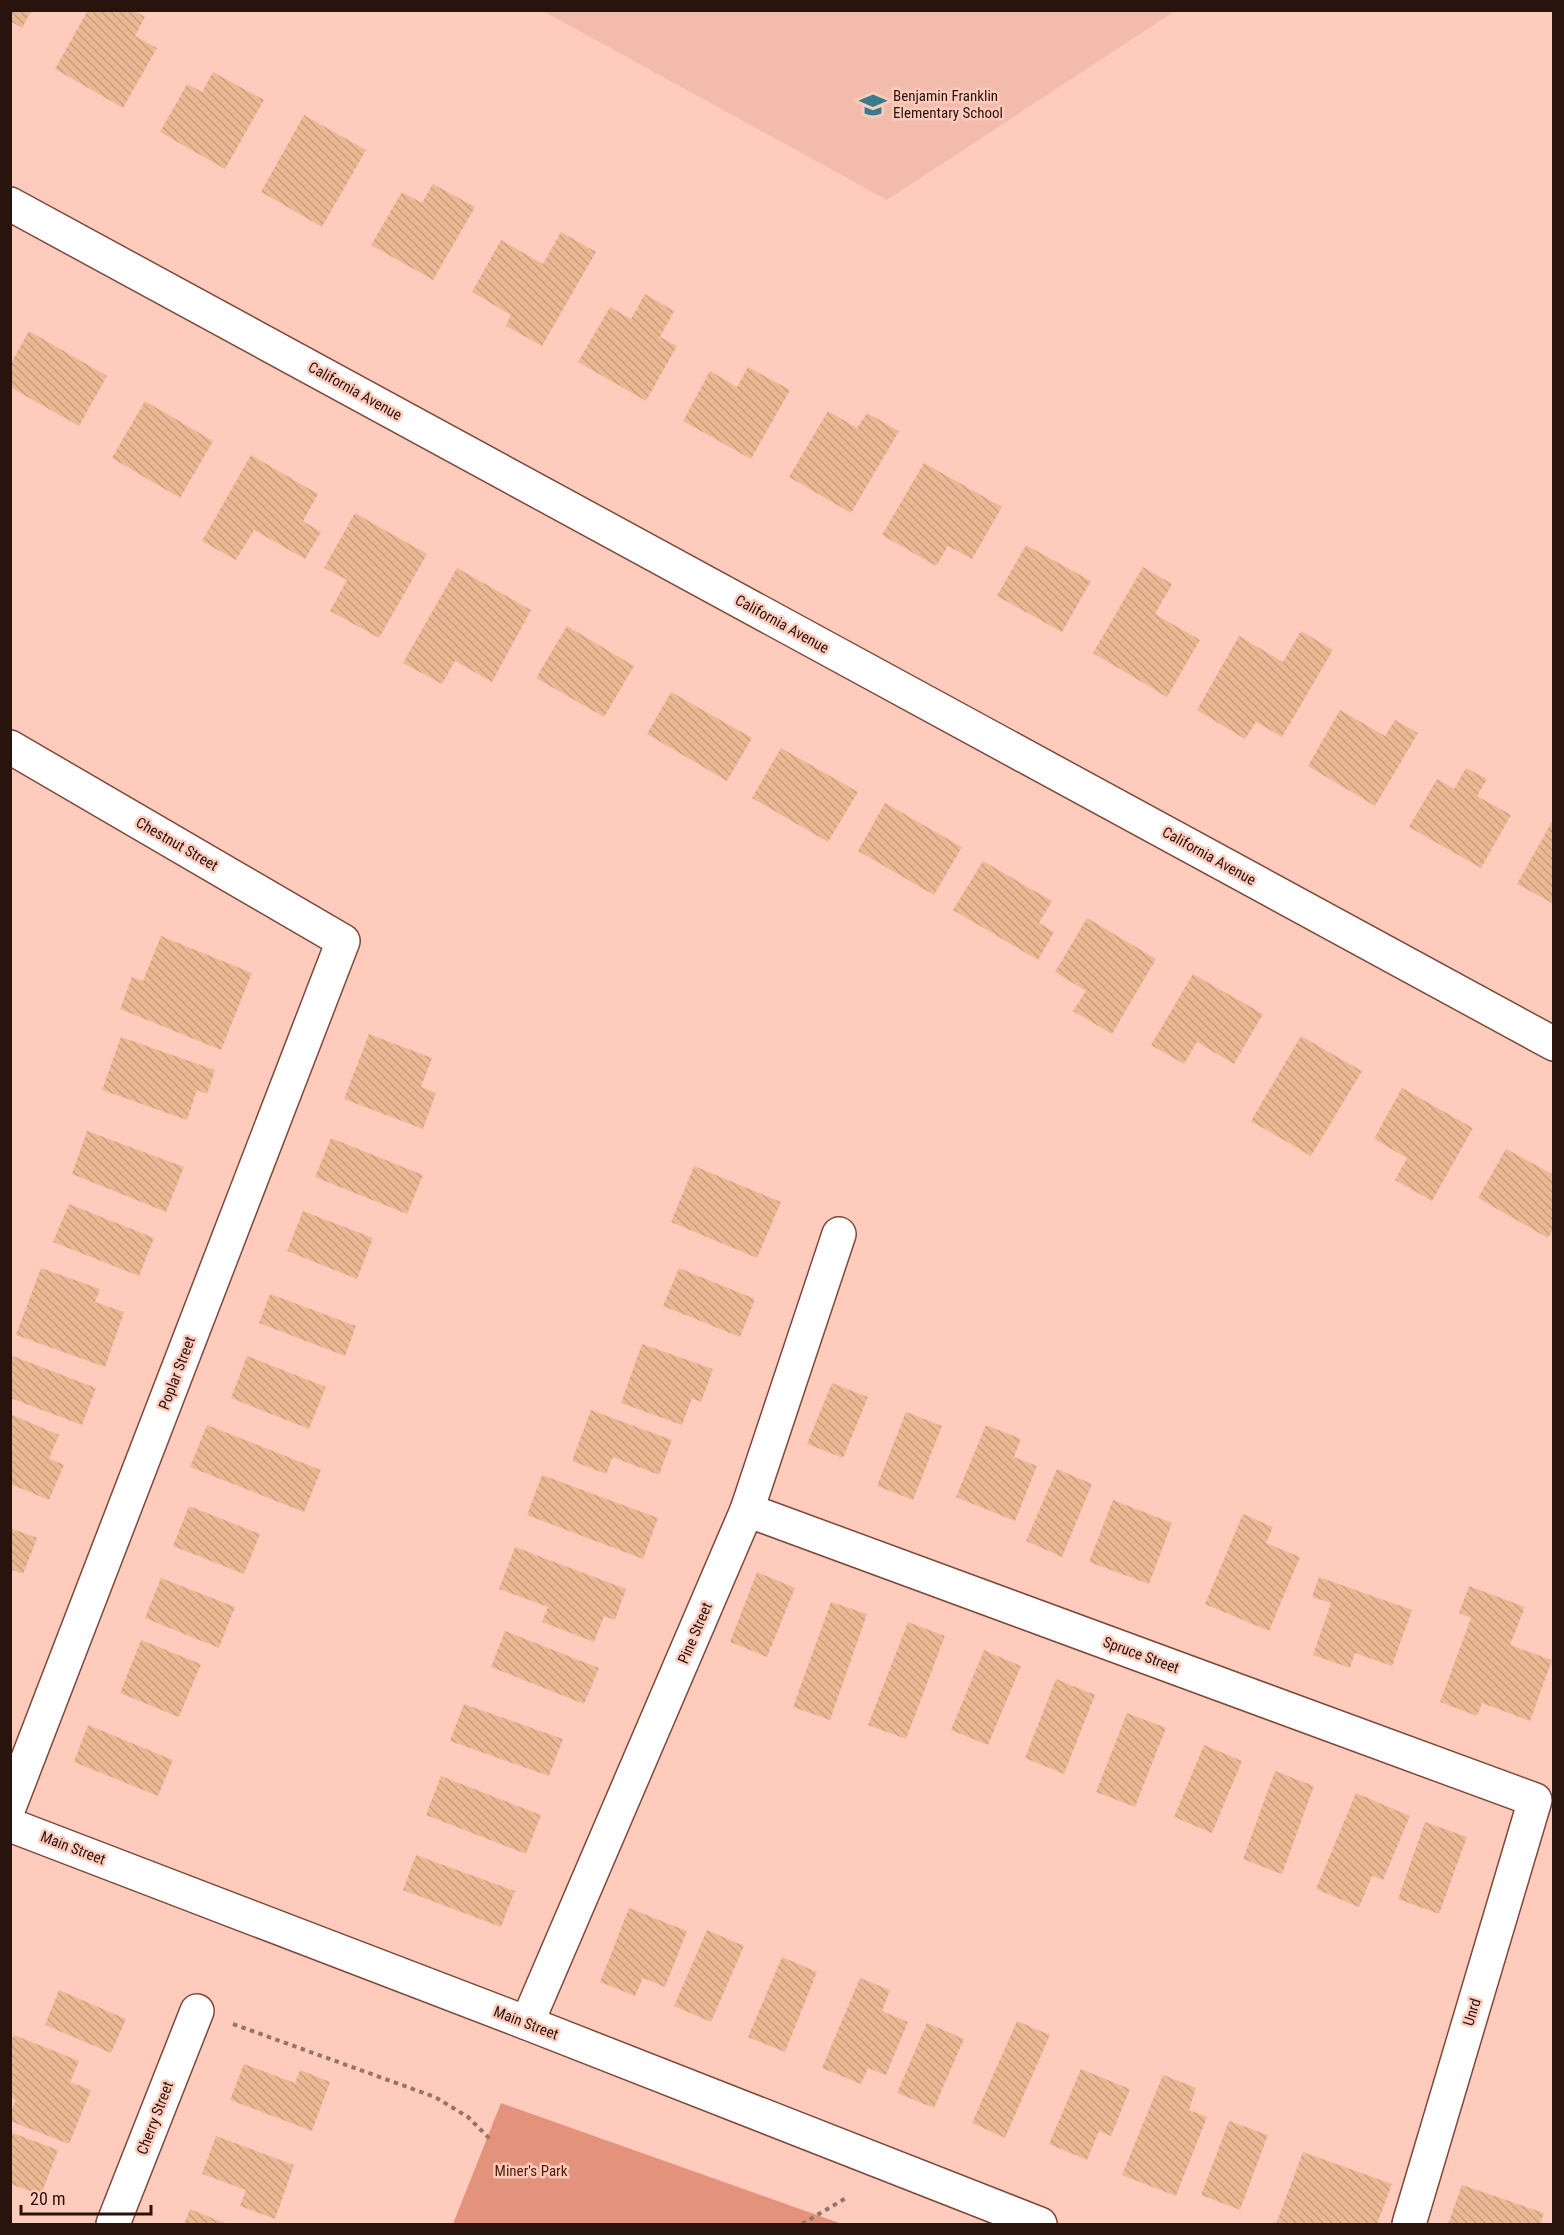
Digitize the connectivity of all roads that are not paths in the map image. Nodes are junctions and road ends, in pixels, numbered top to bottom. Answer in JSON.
{"nodes":[{"id":1,"x":10,"y":204,"type":"edge"},
{"id":2,"x":10,"y":747,"type":"edge"},
{"id":3,"x":343,"y":941,"type":"joint"},
{"id":4,"x":1554,"y":1044,"type":"edge"},
{"id":5,"x":839,"y":1234,"type":"dead end"},
{"id":6,"x":747,"y":1510,"type":"junction"},
{"id":7,"x":1535,"y":1800,"type":"joint"},
{"id":8,"x":10,"y":1804,"type":"edge"},
{"id":9,"x":10,"y":1825,"type":"edge"},
{"id":10,"x":196,"y":2011,"type":"road end"},
{"id":11,"x":527,"y":2023,"type":"junction"},
{"id":12,"x":113,"y":2224,"type":"edge"},
{"id":13,"x":1040,"y":2224,"type":"edge"},
{"id":14,"x":1408,"y":2224,"type":"edge"}],
"edges":[{"from":1,"to":4,"type":"street","name":"California Avenue"},
{"from":2,"to":3,"type":"street","name":"Chestnut Street"},
{"from":3,"to":8,"type":"street","name":"Poplar Street"},
{"from":5,"to":6,"type":"street","name":"Pine Street"},
{"from":6,"to":7,"type":"street","name":"Spruce Street"},
{"from":6,"to":11,"type":"street","name":"Pine Street"},
{"from":7,"to":14,"type":"street","name":"Unrd"},
{"from":9,"to":11,"type":"street","name":"Main Street"},
{"from":10,"to":12,"type":"street","name":"Cherry Street"},
{"from":11,"to":13,"type":"street","name":"Main Street"}]}
